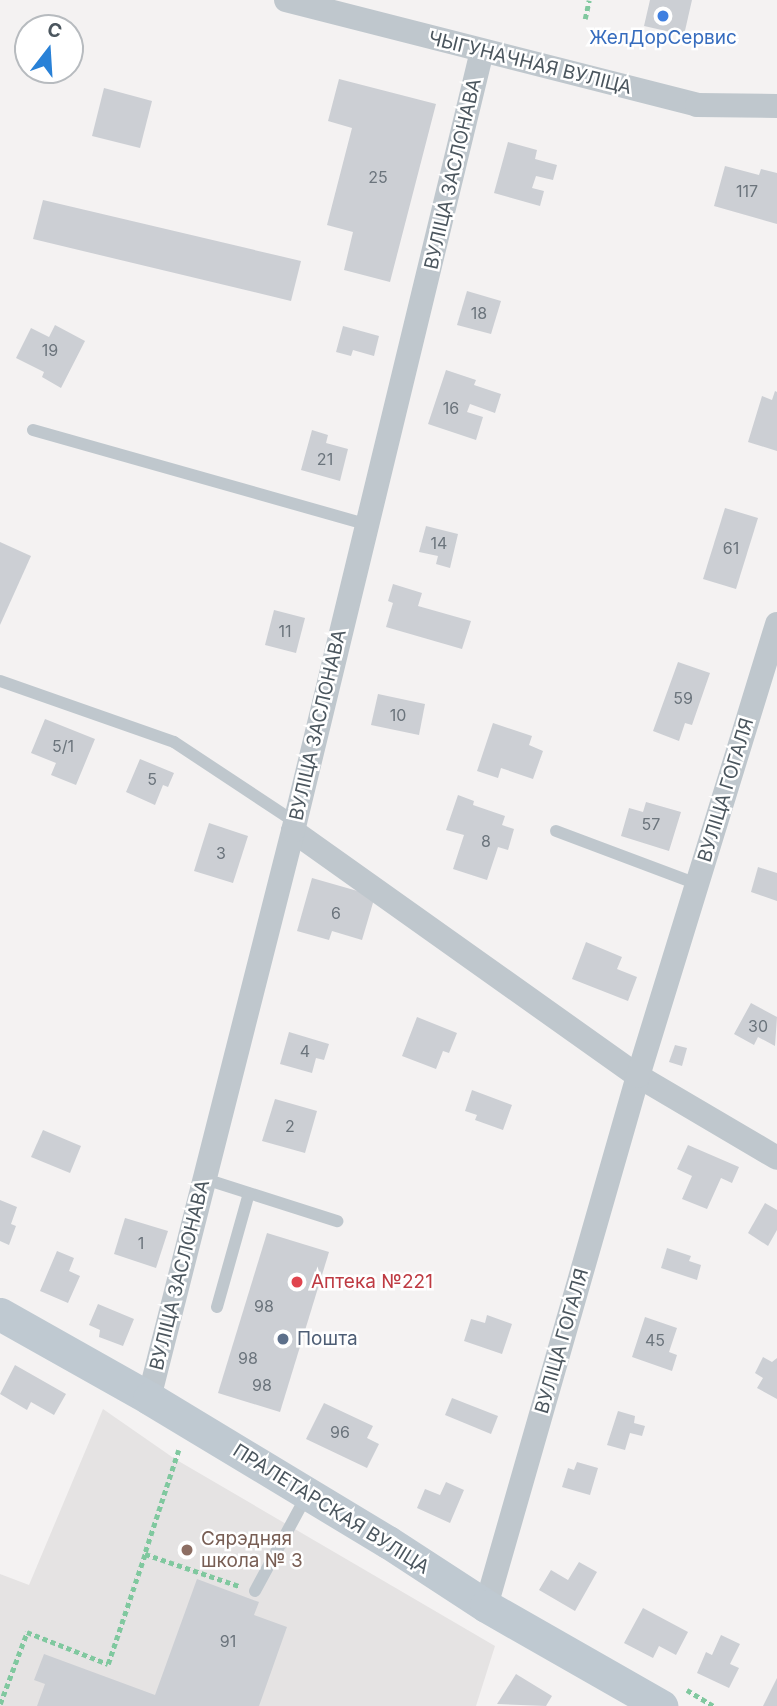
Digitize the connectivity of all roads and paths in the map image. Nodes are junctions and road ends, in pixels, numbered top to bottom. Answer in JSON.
{"nodes":[{"id":1,"x":286,"y":0,"type":"edge"},
{"id":2,"x":589,"y":0,"type":"edge"},
{"id":3,"x":585,"y":19,"type":"dead end"},
{"id":4,"x":482,"y":51,"type":"junction"},
{"id":5,"x":777,"y":106,"type":"edge"},
{"id":6,"x":33,"y":430,"type":"dead end"},
{"id":7,"x":366,"y":524,"type":"junction"},
{"id":8,"x":777,"y":624,"type":"edge"},
{"id":9,"x":0,"y":681,"type":"edge"},
{"id":10,"x":294,"y":827,"type":"junction"},
{"id":11,"x":556,"y":831,"type":"dead end"},
{"id":12,"x":697,"y":884,"type":"junction"},
{"id":13,"x":638,"y":1076,"type":"junction"},
{"id":14,"x":777,"y":1158,"type":"edge"},
{"id":15,"x":205,"y":1179,"type":"junction"},
{"id":16,"x":249,"y":1193,"type":"junction"},
{"id":17,"x":337,"y":1221,"type":"dead end"},
{"id":18,"x":217,"y":1307,"type":"dead end"},
{"id":19,"x":0,"y":1314,"type":"edge"},
{"id":20,"x":149,"y":1398,"type":"junction"},
{"id":21,"x":180,"y":1449,"type":"dead end"},
{"id":22,"x":307,"y":1494,"type":"junction"},
{"id":23,"x":145,"y":1554,"type":"junction"},
{"id":24,"x":255,"y":1591,"type":"joint"},
{"id":25,"x":486,"y":1606,"type":"junction"},
{"id":26,"x":0,"y":1703,"type":"edge"},
{"id":27,"x":661,"y":1706,"type":"edge"}],
"edges":[{"from":1,"to":4,"type":"street","name":"ЧЫГУНАЧНАЯ ВУЛІЦА"},
{"from":2,"to":3,"type":"path"},
{"from":4,"to":5,"type":"street","name":"ЧЫГУНАЧНАЯ ВУЛІЦА"},
{"from":4,"to":7,"type":"street","name":"ВУЛІЦА ЗАСЛОНАВА"},
{"from":6,"to":7,"type":"lane"},
{"from":7,"to":10,"type":"street","name":"ВУЛІЦА ЗАСЛОНАВА"},
{"from":8,"to":12,"type":"street","name":"ВУЛІЦА ГОГАЛЯ"},
{"from":9,"to":10,"type":"lane"},
{"from":10,"to":13,"type":"street"},
{"from":10,"to":15,"type":"street","name":"ВУЛІЦА ЗАСЛОНАВА"},
{"from":11,"to":12,"type":"lane"},
{"from":12,"to":13,"type":"street","name":"ВУЛІЦА ГОГАЛЯ"},
{"from":13,"to":14,"type":"street"},
{"from":13,"to":25,"type":"street","name":"ВУЛІЦА ГОГАЛЯ"},
{"from":15,"to":16,"type":"lane"},
{"from":15,"to":20,"type":"street","name":"ВУЛІЦА ЗАСЛОНАВА"},
{"from":16,"to":17,"type":"lane"},
{"from":16,"to":18,"type":"lane"},
{"from":19,"to":20,"type":"main road","name":"ПРАЛЕТАРСКАЯ ВУЛІЦА"},
{"from":20,"to":22,"type":"main road","name":"ПРАЛЕТАРСКАЯ ВУЛІЦА"},
{"from":21,"to":23,"type":"path"},
{"from":22,"to":24,"type":"lane"},
{"from":22,"to":25,"type":"main road","name":"ПРАЛЕТАРСКАЯ ВУЛІЦА"},
{"from":23,"to":24,"type":"path"},
{"from":23,"to":26,"type":"path"},
{"from":25,"to":27,"type":"main road","name":"ПРАЛЕТАРСКАЯ ВУЛІЦА"}]}
